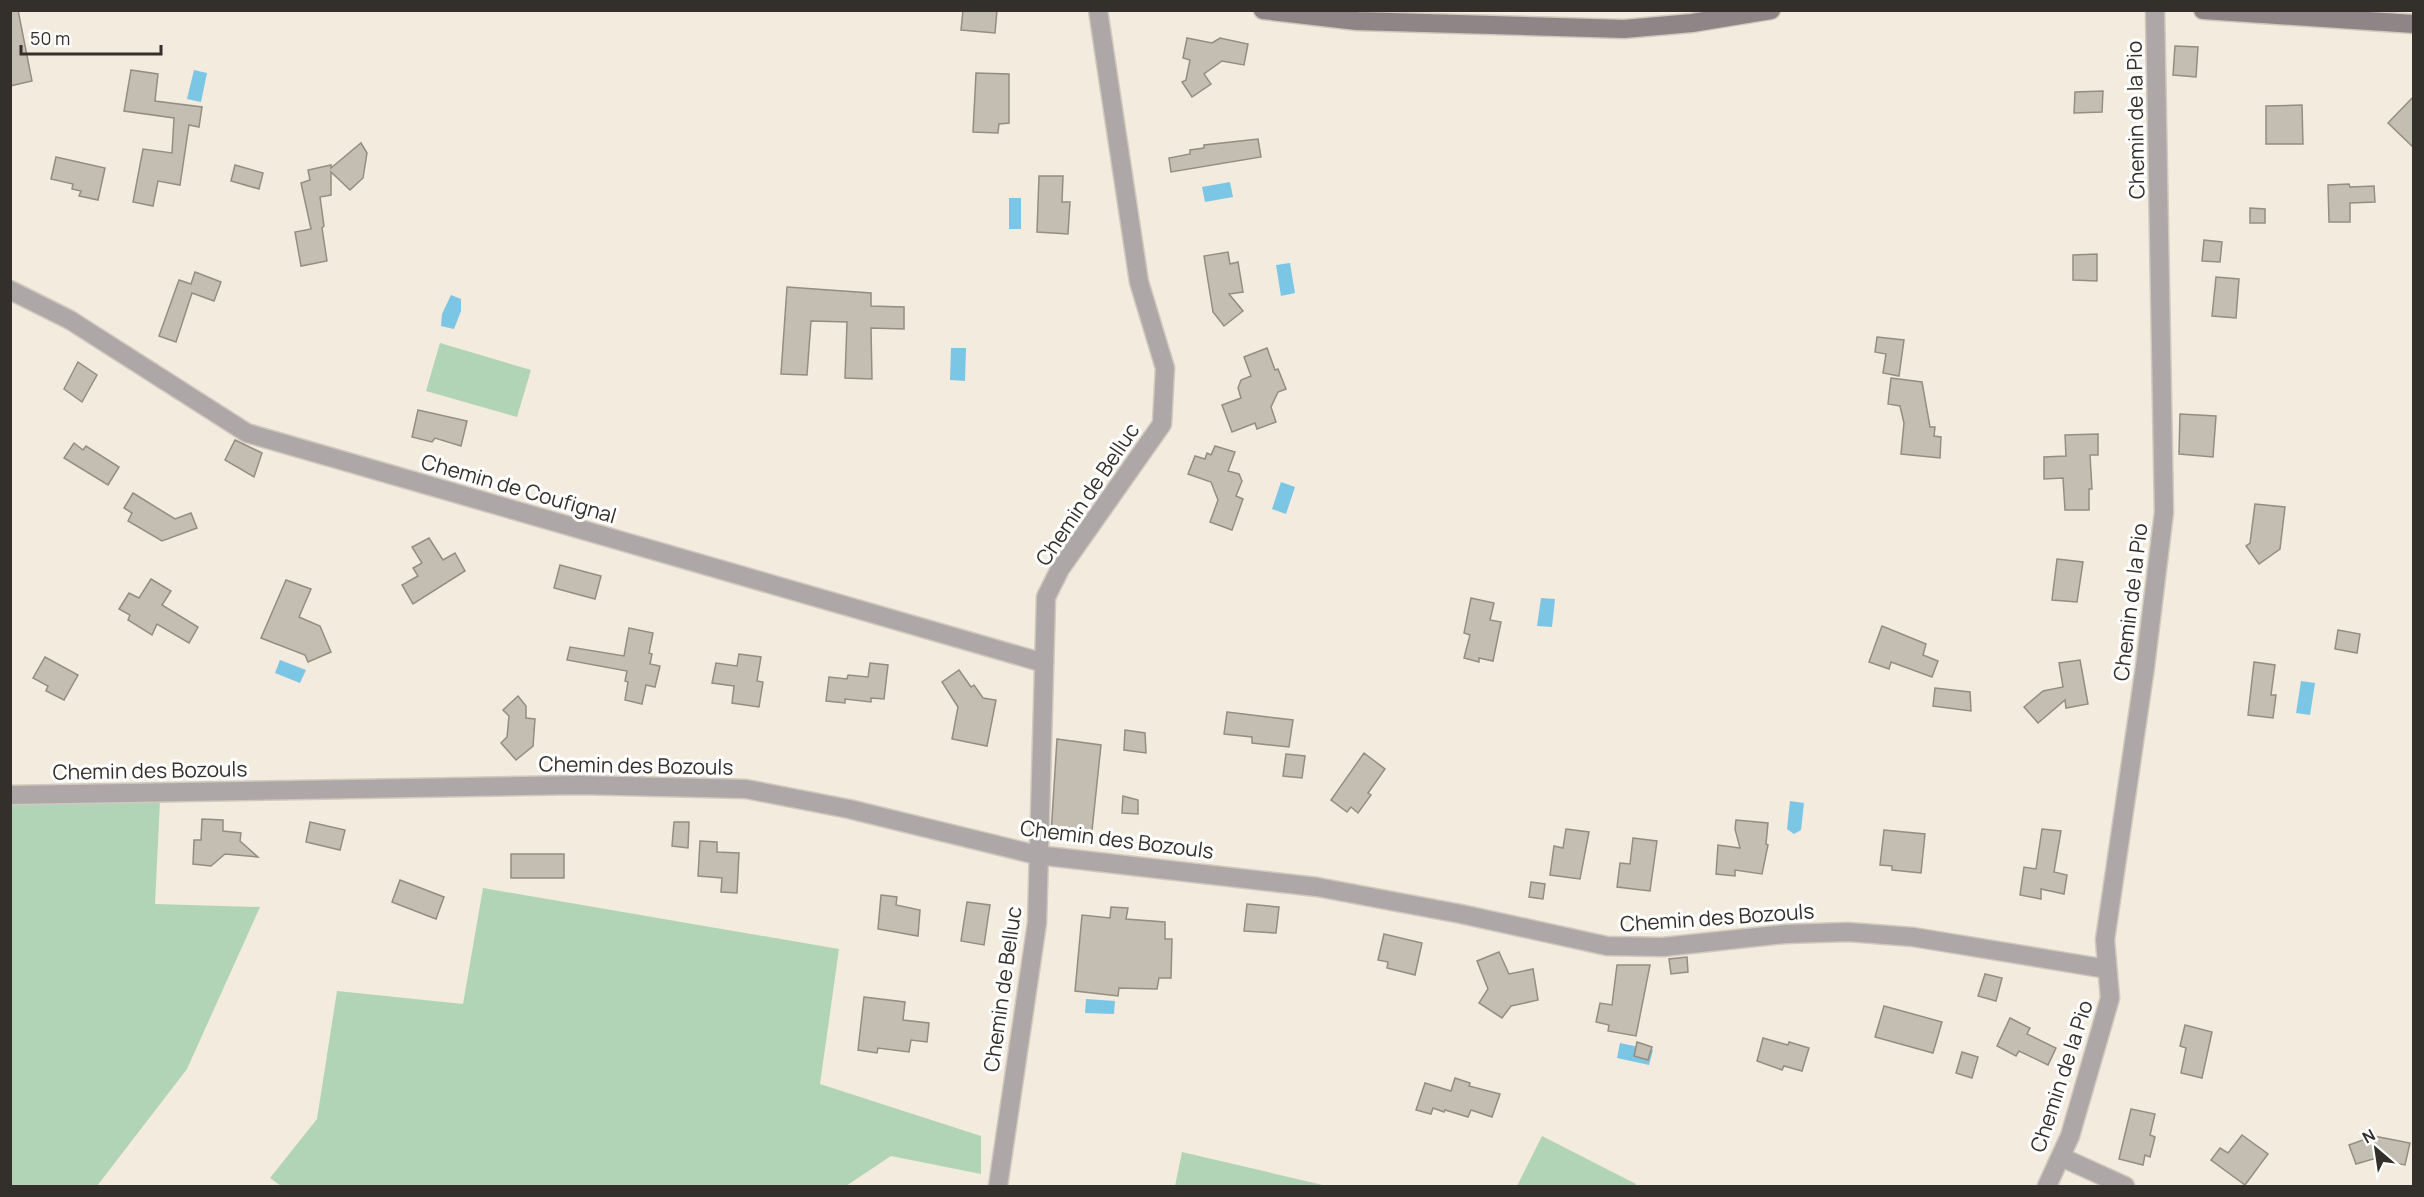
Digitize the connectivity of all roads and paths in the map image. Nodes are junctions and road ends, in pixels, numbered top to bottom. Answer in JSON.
{"nodes":[{"id":1,"x":1098,"y":10,"type":"edge"},
{"id":2,"x":1263,"y":10,"type":"edge"},
{"id":3,"x":1771,"y":10,"type":"edge"},
{"id":4,"x":2155,"y":10,"type":"edge"},
{"id":5,"x":2203,"y":10,"type":"edge"},
{"id":6,"x":1403,"y":16,"type":"edge"},
{"id":7,"x":2414,"y":24,"type":"edge"},
{"id":8,"x":10,"y":290,"type":"edge"},
{"id":9,"x":1044,"y":663,"type":"junction"},
{"id":10,"x":10,"y":795,"type":"edge"},
{"id":11,"x":1037,"y":855,"type":"junction"},
{"id":12,"x":2107,"y":969,"type":"junction"},
{"id":13,"x":2061,"y":1157,"type":"junction"},
{"id":14,"x":998,"y":1186,"type":"edge"},
{"id":15,"x":2048,"y":1186,"type":"edge"},
{"id":16,"x":2125,"y":1186,"type":"edge"}],
"edges":[{"from":1,"to":9,"type":"street","name":"Chemin de Belluc"},
{"from":2,"to":6,"type":"main road"},
{"from":3,"to":6,"type":"main road"},
{"from":4,"to":12,"type":"street","name":"Chemin de la Pio"},
{"from":5,"to":7,"type":"main road"},
{"from":8,"to":9,"type":"street","name":"Chemin de Coufignal"},
{"from":9,"to":11,"type":"street","name":"Chemin de Belluc"},
{"from":10,"to":11,"type":"street","name":"Chemin des Bozouls"},
{"from":11,"to":12,"type":"street","name":"Chemin des Bozouls"},
{"from":11,"to":14,"type":"street","name":"Chemin de Belluc"},
{"from":12,"to":13,"type":"street","name":"Chemin de la Pio"},
{"from":13,"to":15,"type":"street","name":"Chemin de la Pio"},
{"from":13,"to":16,"type":"street"}]}
